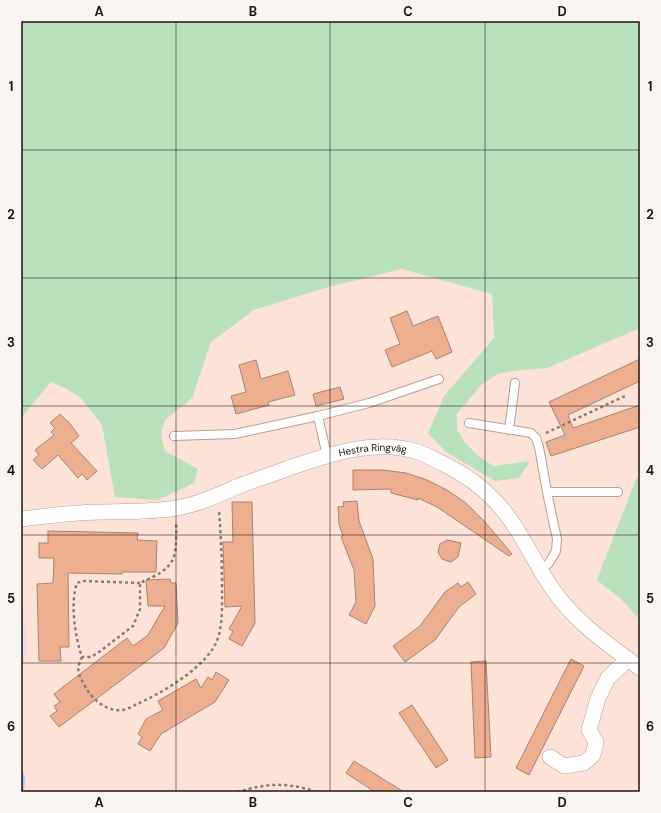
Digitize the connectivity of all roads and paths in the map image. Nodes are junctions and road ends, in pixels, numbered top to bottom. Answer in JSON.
{"nodes":[{"id":1,"x":439,"y":379,"type":"dead end"},
{"id":2,"x":515,"y":383,"type":"dead end"},
{"id":3,"x":625,"y":396,"type":"dead end"},
{"id":4,"x":318,"y":416,"type":"junction"},
{"id":5,"x":469,"y":423,"type":"dead end"},
{"id":6,"x":509,"y":430,"type":"junction"},
{"id":7,"x":174,"y":436,"type":"dead end"},
{"id":8,"x":536,"y":438,"type":"junction"},
{"id":9,"x":327,"y":456,"type":"junction"},
{"id":10,"x":547,"y":492,"type":"junction"},
{"id":11,"x":618,"y":492,"type":"dead end"},
{"id":12,"x":218,"y":496,"type":"junction"},
{"id":13,"x":176,"y":508,"type":"junction"},
{"id":14,"x":22,"y":516,"type":"edge"},
{"id":15,"x":541,"y":570,"type":"junction"},
{"id":16,"x":140,"y":583,"type":"junction"},
{"id":17,"x":82,"y":657,"type":"junction"},
{"id":18,"x":628,"y":659,"type":"junction"},
{"id":19,"x":640,"y":668,"type":"edge"},
{"id":20,"x":550,"y":757,"type":"dead end"},
{"id":21,"x":237,"y":792,"type":"edge"},
{"id":22,"x":317,"y":792,"type":"edge"}],
"edges":[{"from":1,"to":4,"type":"lane"},
{"from":2,"to":6,"type":"lane"},
{"from":3,"to":8,"type":"path"},
{"from":4,"to":7,"type":"lane"},
{"from":4,"to":9,"type":"lane"},
{"from":5,"to":6,"type":"lane"},
{"from":6,"to":8,"type":"lane"},
{"from":8,"to":10,"type":"lane"},
{"from":9,"to":12,"type":"street","name":"Hestra Ringväg"},
{"from":9,"to":15,"type":"street","name":"Hestra Ringväg"},
{"from":10,"to":11,"type":"lane"},
{"from":10,"to":15,"type":"lane"},
{"from":12,"to":13,"type":"street","name":"Hestra Ringväg"},
{"from":12,"to":17,"type":"path"},
{"from":13,"to":14,"type":"street","name":"Hestra Ringväg"},
{"from":13,"to":16,"type":"path"},
{"from":15,"to":18,"type":"street","name":"Hestra Ringväg"},
{"from":16,"to":17,"type":"path"},
{"from":16,"to":17,"type":"path"},
{"from":18,"to":19,"type":"street","name":"Hestra Ringväg"},
{"from":18,"to":20,"type":"street"},
{"from":21,"to":22,"type":"path"}]}
